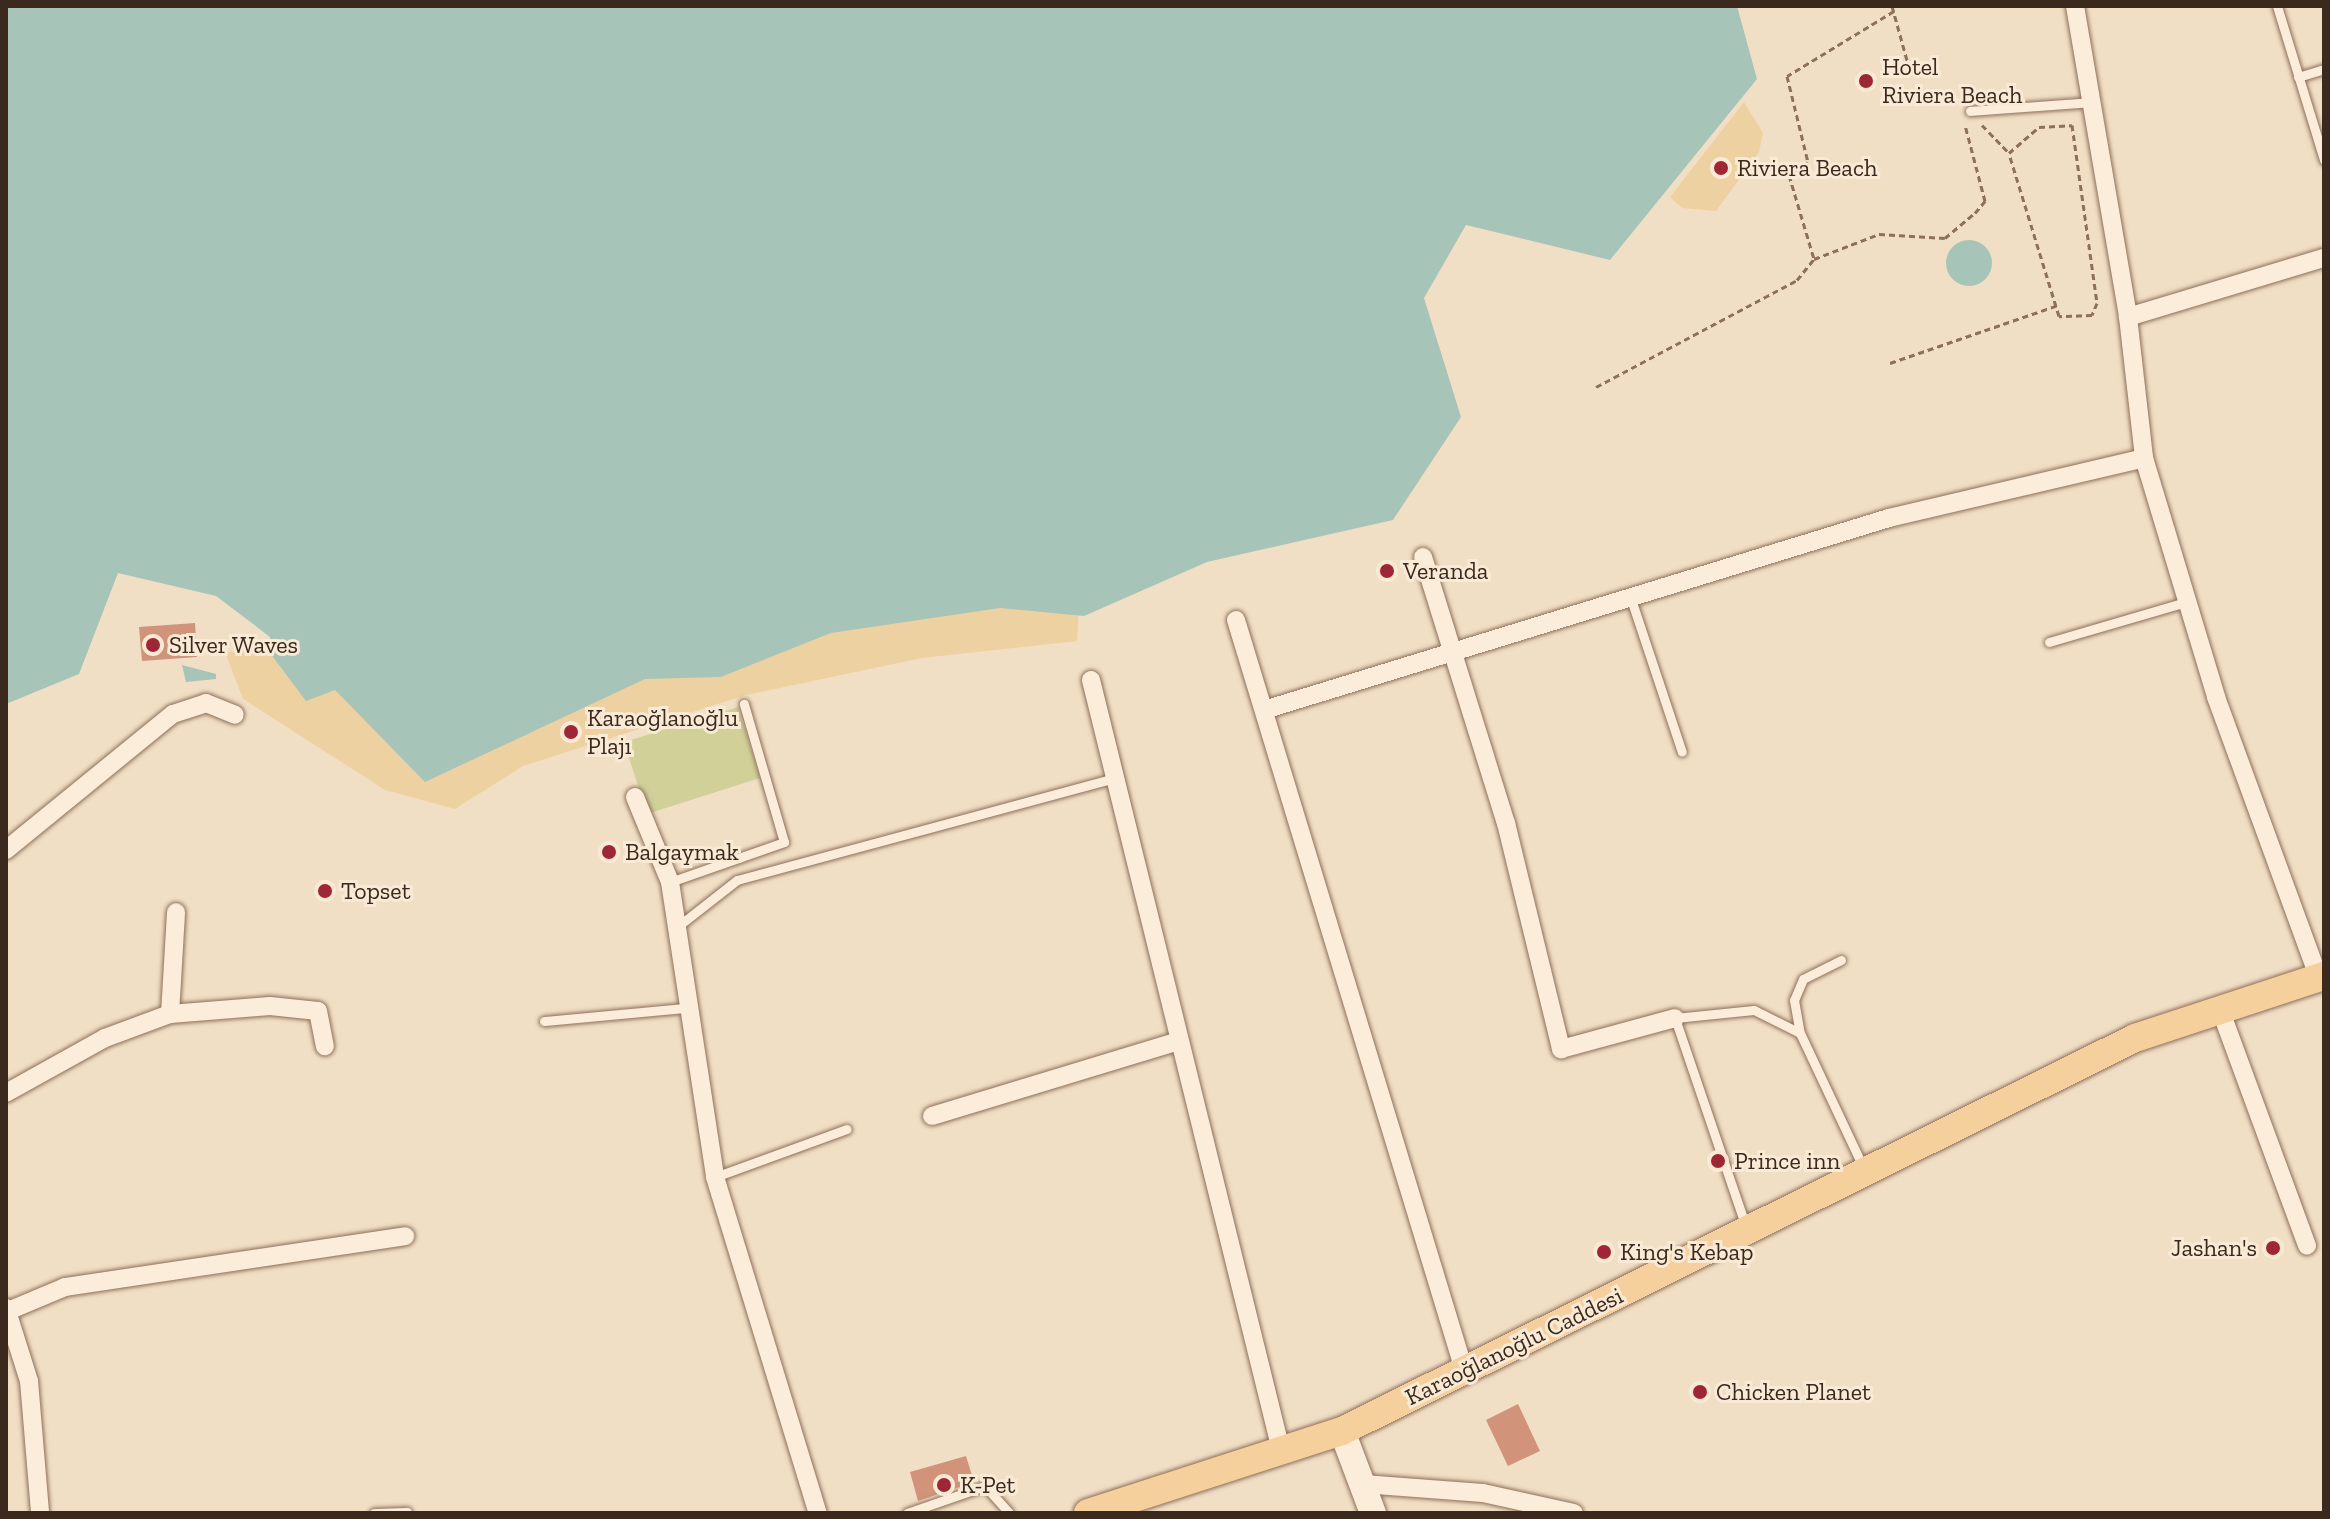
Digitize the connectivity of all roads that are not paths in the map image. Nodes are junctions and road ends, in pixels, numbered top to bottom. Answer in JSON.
{"nodes":[{"id":1,"x":2075,"y":6,"type":"edge"},
{"id":2,"x":2277,"y":6,"type":"edge"},
{"id":3,"x":2324,"y":69,"type":"edge"},
{"id":4,"x":2298,"y":77,"type":"junction"},
{"id":5,"x":2092,"y":102,"type":"junction"},
{"id":6,"x":1968,"y":114,"type":"road end"},
{"id":7,"x":2324,"y":160,"type":"edge"},
{"id":8,"x":2324,"y":258,"type":"edge"},
{"id":9,"x":2128,"y":317,"type":"junction"},
{"id":10,"x":2144,"y":458,"type":"junction"},
{"id":11,"x":1423,"y":557,"type":"dead end"},
{"id":12,"x":1630,"y":596,"type":"junction"},
{"id":13,"x":2186,"y":602,"type":"junction"},
{"id":14,"x":1236,"y":620,"type":"dead end"},
{"id":15,"x":2049,"y":642,"type":"dead end"},
{"id":16,"x":1456,"y":650,"type":"junction"},
{"id":17,"x":1091,"y":680,"type":"dead end"},
{"id":18,"x":744,"y":704,"type":"dead end"},
{"id":19,"x":1264,"y":710,"type":"junction"},
{"id":20,"x":235,"y":715,"type":"dead end"},
{"id":21,"x":1682,"y":752,"type":"dead end"},
{"id":22,"x":1111,"y":779,"type":"junction"},
{"id":23,"x":635,"y":797,"type":"dead end"},
{"id":24,"x":6,"y":850,"type":"edge"},
{"id":25,"x":670,"y":882,"type":"junction"},
{"id":26,"x":176,"y":912,"type":"dead end"},
{"id":27,"x":677,"y":927,"type":"junction"},
{"id":28,"x":1841,"y":960,"type":"dead end"},
{"id":29,"x":2321,"y":977,"type":"edge"},
{"id":30,"x":685,"y":1008,"type":"junction"},
{"id":31,"x":2220,"y":1009,"type":"junction"},
{"id":32,"x":170,"y":1014,"type":"junction"},
{"id":33,"x":1675,"y":1018,"type":"junction"},
{"id":34,"x":544,"y":1021,"type":"dead end"},
{"id":35,"x":1800,"y":1033,"type":"junction"},
{"id":36,"x":1179,"y":1041,"type":"junction"},
{"id":37,"x":325,"y":1046,"type":"dead end"},
{"id":38,"x":6,"y":1093,"type":"edge"},
{"id":39,"x":932,"y":1116,"type":"dead end"},
{"id":40,"x":847,"y":1129,"type":"dead end"},
{"id":41,"x":1865,"y":1170,"type":"junction"},
{"id":42,"x":715,"y":1177,"type":"junction"},
{"id":43,"x":1747,"y":1230,"type":"junction"},
{"id":44,"x":405,"y":1236,"type":"dead end"},
{"id":45,"x":2307,"y":1245,"type":"dead end"},
{"id":46,"x":7,"y":1310,"type":"edge"},
{"id":47,"x":1464,"y":1370,"type":"junction"},
{"id":48,"x":1342,"y":1431,"type":"junction"},
{"id":49,"x":1282,"y":1454,"type":"junction"},
{"id":50,"x":1363,"y":1484,"type":"junction"},
{"id":51,"x":1148,"y":1506,"type":"edge"},
{"id":52,"x":407,"y":1512,"type":"edge"},
{"id":53,"x":40,"y":1513,"type":"edge"},
{"id":54,"x":374,"y":1513,"type":"edge"},
{"id":55,"x":818,"y":1513,"type":"edge"},
{"id":56,"x":907,"y":1513,"type":"edge"},
{"id":57,"x":1009,"y":1513,"type":"edge"},
{"id":58,"x":1088,"y":1513,"type":"edge"},
{"id":59,"x":1373,"y":1513,"type":"edge"},
{"id":60,"x":1574,"y":1513,"type":"edge"}],
"edges":[{"from":1,"to":5,"type":"street"},
{"from":2,"to":4,"type":"lane"},
{"from":3,"to":4,"type":"lane"},
{"from":4,"to":7,"type":"lane"},
{"from":5,"to":6,"type":"lane"},
{"from":5,"to":9,"type":"street"},
{"from":8,"to":9,"type":"street"},
{"from":9,"to":10,"type":"street"},
{"from":10,"to":12,"type":"street"},
{"from":10,"to":13,"type":"street"},
{"from":11,"to":16,"type":"street"},
{"from":12,"to":16,"type":"street"},
{"from":12,"to":21,"type":"lane"},
{"from":13,"to":15,"type":"lane"},
{"from":13,"to":29,"type":"street"},
{"from":14,"to":19,"type":"street"},
{"from":16,"to":19,"type":"street"},
{"from":16,"to":33,"type":"street"},
{"from":17,"to":22,"type":"street"},
{"from":18,"to":25,"type":"lane"},
{"from":19,"to":47,"type":"street"},
{"from":20,"to":24,"type":"street"},
{"from":22,"to":27,"type":"lane"},
{"from":22,"to":36,"type":"street"},
{"from":23,"to":25,"type":"street"},
{"from":25,"to":27,"type":"street"},
{"from":26,"to":32,"type":"street"},
{"from":27,"to":30,"type":"street"},
{"from":28,"to":35,"type":"lane"},
{"from":29,"to":31,"type":"main road","name":"Karaoğlanoğlu Caddesi"},
{"from":30,"to":34,"type":"lane"},
{"from":30,"to":42,"type":"street"},
{"from":31,"to":41,"type":"main road","name":"Karaoğlanoğlu Caddesi"},
{"from":31,"to":45,"type":"street"},
{"from":32,"to":37,"type":"street"},
{"from":32,"to":38,"type":"street"},
{"from":33,"to":35,"type":"lane"},
{"from":33,"to":43,"type":"lane"},
{"from":35,"to":41,"type":"lane"},
{"from":36,"to":39,"type":"street"},
{"from":36,"to":49,"type":"street"},
{"from":40,"to":42,"type":"lane"},
{"from":41,"to":43,"type":"main road","name":"Karaoğlanoğlu Caddesi"},
{"from":42,"to":55,"type":"street"},
{"from":43,"to":47,"type":"main road","name":"Karaoğlanoğlu Caddesi"},
{"from":44,"to":46,"type":"street"},
{"from":46,"to":53,"type":"street"},
{"from":47,"to":48,"type":"main road","name":"Karaoğlanoğlu Caddesi"},
{"from":48,"to":49,"type":"main road","name":"Karaoğlanoğlu Caddesi"},
{"from":48,"to":50,"type":"street"},
{"from":49,"to":51,"type":"main road","name":"Karaoğlanoğlu Caddesi"},
{"from":50,"to":59,"type":"street"},
{"from":50,"to":60,"type":"street"},
{"from":51,"to":58,"type":"main road","name":"Karaoğlanoğlu Caddesi"},
{"from":52,"to":54,"type":"lane"},
{"from":56,"to":57,"type":"lane"}]}
